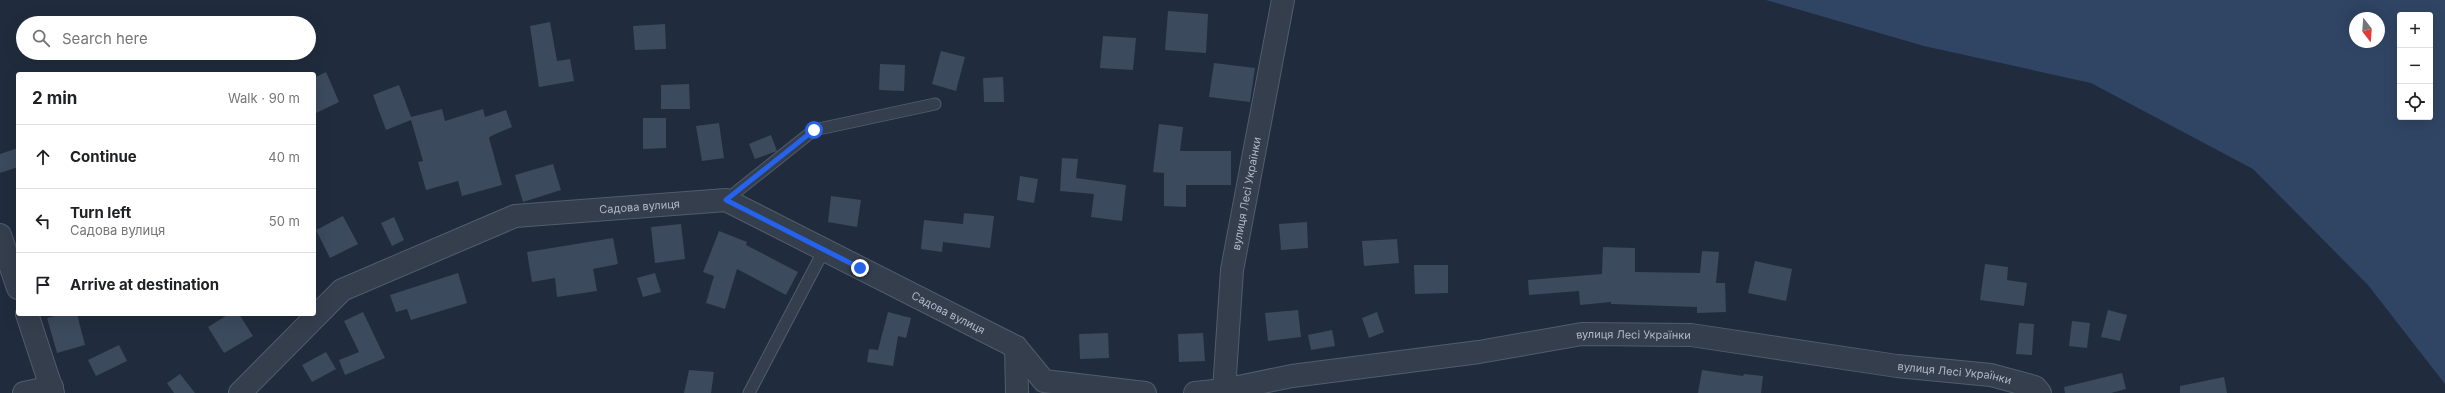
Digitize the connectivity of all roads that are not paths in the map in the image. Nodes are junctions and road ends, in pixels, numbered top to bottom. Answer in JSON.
{"nodes":[{"id":1,"x":1283,"y":0,"type":"edge"},
{"id":2,"x":935,"y":104,"type":"dead end"},
{"id":3,"x":726,"y":200,"type":"junction"},
{"id":4,"x":0,"y":235,"type":"edge"},
{"id":5,"x":824,"y":250,"type":"junction"},
{"id":6,"x":16,"y":282,"type":"edge"},
{"id":7,"x":28,"y":316,"type":"edge"},
{"id":8,"x":1016,"y":347,"type":"junction"},
{"id":9,"x":53,"y":390,"type":"edge"},
{"id":10,"x":1224,"y":390,"type":"junction"},
{"id":11,"x":24,"y":393,"type":"edge"},
{"id":12,"x":240,"y":393,"type":"edge"},
{"id":13,"x":749,"y":393,"type":"edge"},
{"id":14,"x":1017,"y":393,"type":"edge"},
{"id":15,"x":1145,"y":393,"type":"edge"},
{"id":16,"x":1195,"y":393,"type":"edge"},
{"id":17,"x":2040,"y":393,"type":"edge"}],
"edges":[{"from":1,"to":10,"type":"street","name":"вулиця Лесі Українки"},
{"from":2,"to":3,"type":"lane"},
{"from":3,"to":5,"type":"street","name":"Садова вулиця"},
{"from":3,"to":12,"type":"street","name":"Садова вулиця"},
{"from":4,"to":6,"type":"street"},
{"from":5,"to":8,"type":"street","name":"Садова вулиця"},
{"from":5,"to":13,"type":"lane"},
{"from":7,"to":9,"type":"street"},
{"from":8,"to":14,"type":"street"},
{"from":8,"to":15,"type":"street"},
{"from":9,"to":11,"type":"street"},
{"from":10,"to":16,"type":"street","name":"вулиця Лесі Українки"},
{"from":10,"to":17,"type":"street","name":"вулиця Лесі Українки"}]}
